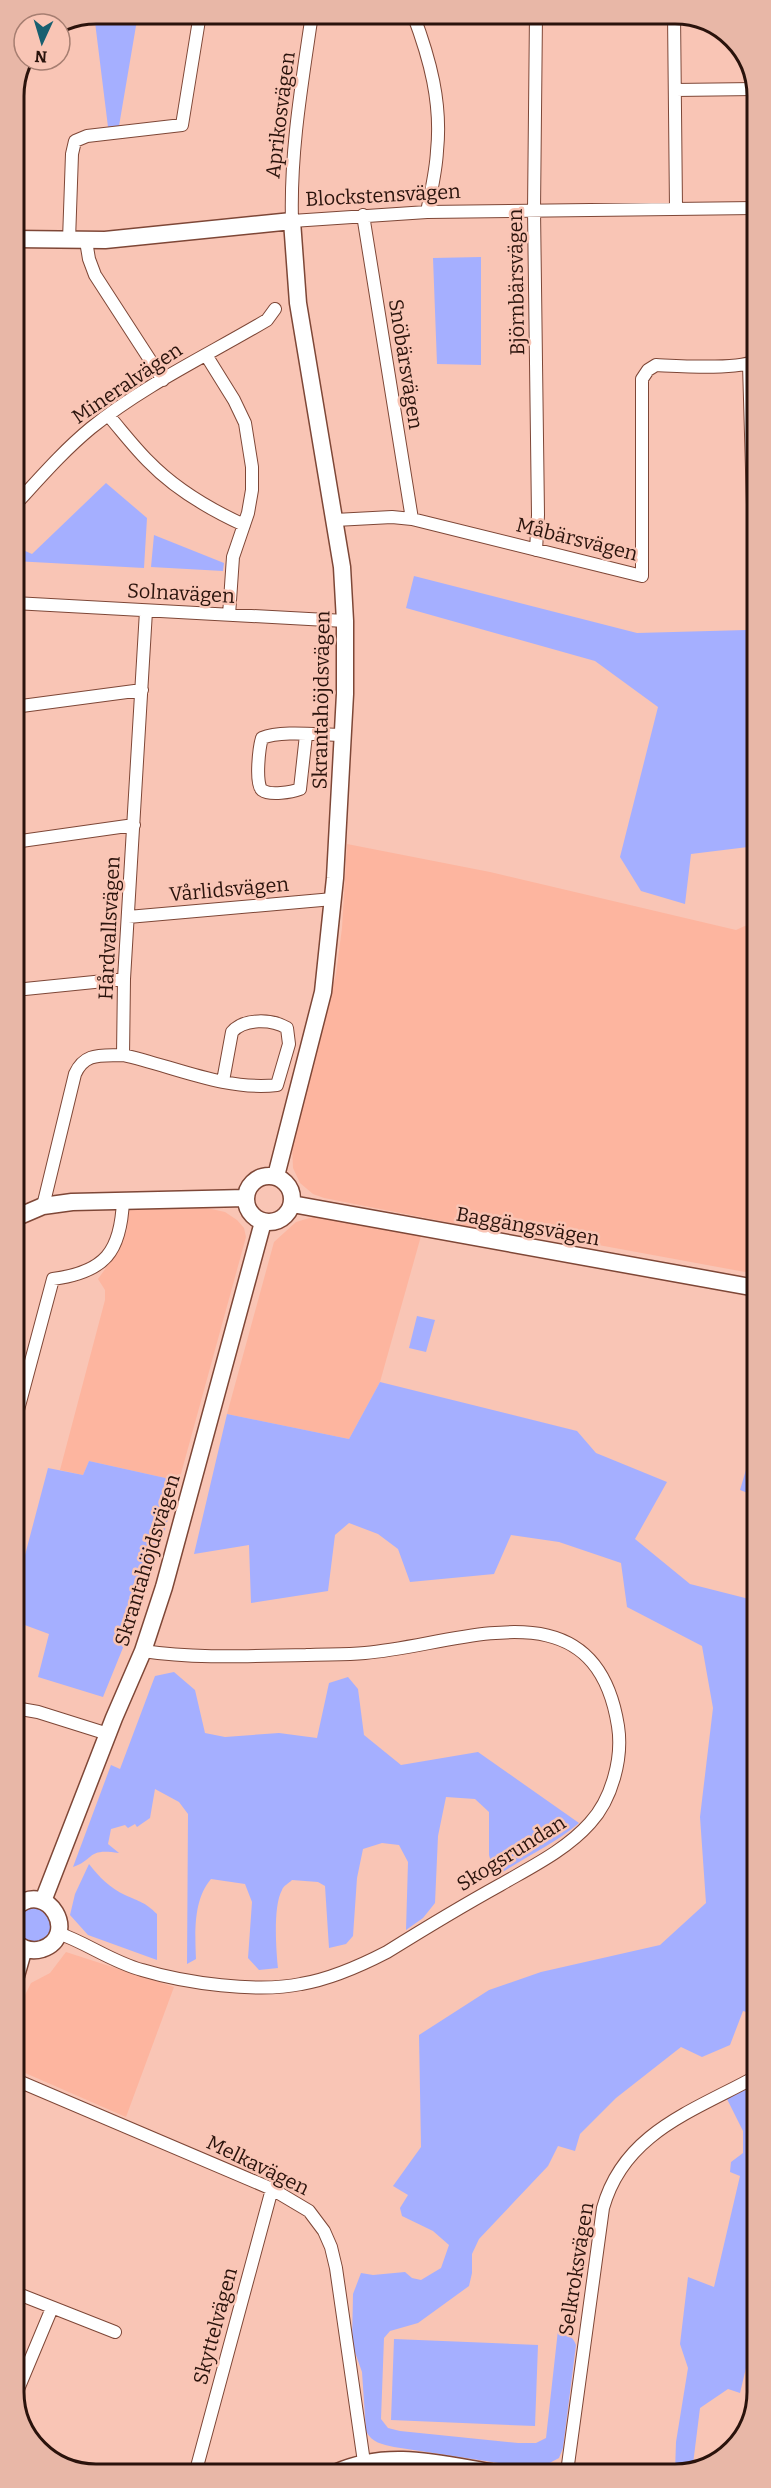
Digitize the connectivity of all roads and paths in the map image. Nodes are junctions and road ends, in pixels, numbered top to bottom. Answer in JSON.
{"nodes":[{"id":1,"x":199,"y":24,"type":"edge"},
{"id":2,"x":310,"y":24,"type":"edge"},
{"id":3,"x":417,"y":24,"type":"edge"},
{"id":4,"x":536,"y":24,"type":"edge"},
{"id":5,"x":674,"y":24,"type":"edge"},
{"id":6,"x":746,"y":89,"type":"edge"},
{"id":7,"x":675,"y":90,"type":"junction"},
{"id":8,"x":676,"y":208,"type":"junction"},
{"id":9,"x":747,"y":208,"type":"edge"},
{"id":10,"x":534,"y":210,"type":"junction"},
{"id":11,"x":427,"y":212,"type":"junction"},
{"id":12,"x":363,"y":215,"type":"junction"},
{"id":13,"x":292,"y":221,"type":"junction"},
{"id":14,"x":24,"y":239,"type":"edge"},
{"id":15,"x":78,"y":241,"type":"junction"},
{"id":16,"x":275,"y":309,"type":"dead end"},
{"id":17,"x":206,"y":355,"type":"junction"},
{"id":18,"x":747,"y":362,"type":"edge"},
{"id":19,"x":163,"y":380,"type":"junction"},
{"id":20,"x":108,"y":415,"type":"junction"},
{"id":21,"x":24,"y":495,"type":"edge"},
{"id":22,"x":412,"y":519,"type":"junction"},
{"id":23,"x":335,"y":520,"type":"junction"},
{"id":24,"x":244,"y":525,"type":"junction"},
{"id":25,"x":536,"y":550,"type":"junction"},
{"id":26,"x":24,"y":604,"type":"edge"},
{"id":27,"x":146,"y":610,"type":"junction"},
{"id":28,"x":229,"y":615,"type":"junction"},
{"id":29,"x":345,"y":621,"type":"junction"},
{"id":30,"x":142,"y":690,"type":"junction"},
{"id":31,"x":24,"y":706,"type":"edge"},
{"id":32,"x":306,"y":735,"type":"junction"},
{"id":33,"x":342,"y":735,"type":"junction"},
{"id":34,"x":134,"y":825,"type":"junction"},
{"id":35,"x":24,"y":841,"type":"edge"},
{"id":36,"x":333,"y":899,"type":"junction"},
{"id":37,"x":128,"y":917,"type":"junction"},
{"id":38,"x":124,"y":979,"type":"junction"},
{"id":39,"x":24,"y":989,"type":"edge"},
{"id":40,"x":123,"y":1055,"type":"junction"},
{"id":41,"x":223,"y":1081,"type":"junction"},
{"id":42,"x":276,"y":1176,"type":"junction"},
{"id":43,"x":246,"y":1198,"type":"junction"},
{"id":44,"x":123,"y":1200,"type":"junction"},
{"id":45,"x":292,"y":1204,"type":"junction"},
{"id":46,"x":44,"y":1206,"type":"junction"},
{"id":47,"x":24,"y":1214,"type":"edge"},
{"id":48,"x":263,"y":1222,"type":"junction"},
{"id":49,"x":747,"y":1286,"type":"edge"},
{"id":50,"x":24,"y":1386,"type":"edge"},
{"id":51,"x":142,"y":1651,"type":"junction"},
{"id":52,"x":24,"y":1710,"type":"edge"},
{"id":53,"x":108,"y":1734,"type":"junction"},
{"id":54,"x":43,"y":1901,"type":"junction"},
{"id":55,"x":24,"y":1904,"type":"edge"},
{"id":56,"x":58,"y":1933,"type":"junction"},
{"id":57,"x":24,"y":1946,"type":"edge"},
{"id":58,"x":747,"y":2081,"type":"edge"},
{"id":59,"x":24,"y":2083,"type":"edge"},
{"id":60,"x":272,"y":2189,"type":"junction"},
{"id":61,"x":24,"y":2296,"type":"edge"},
{"id":62,"x":52,"y":2308,"type":"junction"},
{"id":63,"x":115,"y":2332,"type":"dead end"},
{"id":64,"x":24,"y":2375,"type":"edge"},
{"id":65,"x":364,"y":2462,"type":"junction"},
{"id":66,"x":198,"y":2464,"type":"edge"},
{"id":67,"x":359,"y":2464,"type":"edge"},
{"id":68,"x":440,"y":2464,"type":"edge"},
{"id":69,"x":568,"y":2464,"type":"edge"}],
"edges":[{"from":1,"to":15,"type":"street"},
{"from":2,"to":13,"type":"street","name":"Aprikosvägen"},
{"from":3,"to":11,"type":"street"},
{"from":4,"to":10,"type":"street","name":"Björnbärsvägen"},
{"from":5,"to":7,"type":"street"},
{"from":6,"to":7,"type":"street"},
{"from":7,"to":8,"type":"street"},
{"from":8,"to":9,"type":"street","name":"Blockstensvägen"},
{"from":8,"to":10,"type":"street","name":"Blockstensvägen"},
{"from":10,"to":11,"type":"street","name":"Blockstensvägen"},
{"from":10,"to":25,"type":"street","name":"Björnbärsvägen"},
{"from":11,"to":12,"type":"street","name":"Blockstensvägen"},
{"from":12,"to":13,"type":"street","name":"Blockstensvägen"},
{"from":12,"to":22,"type":"street","name":"Snöbärsvägen"},
{"from":13,"to":15,"type":"street","name":"Blockstensvägen"},
{"from":13,"to":23,"type":"street","name":"Skrantahöjdsvägen"},
{"from":14,"to":15,"type":"street","name":"Blockstensvägen"},
{"from":15,"to":19,"type":"street"},
{"from":16,"to":17,"type":"street","name":"Mineralvägen"},
{"from":17,"to":19,"type":"street","name":"Mineralvägen"},
{"from":17,"to":24,"type":"street"},
{"from":18,"to":25,"type":"street","name":"Måbärsvägen"},
{"from":19,"to":20,"type":"street","name":"Mineralvägen"},
{"from":20,"to":21,"type":"street","name":"Mineralvägen"},
{"from":20,"to":24,"type":"street"},
{"from":22,"to":23,"type":"street","name":"Måbärsvägen"},
{"from":22,"to":25,"type":"street","name":"Måbärsvägen"},
{"from":23,"to":29,"type":"street","name":"Skrantahöjdsvägen"},
{"from":24,"to":28,"type":"street"},
{"from":26,"to":27,"type":"street","name":"Solnavägen"},
{"from":27,"to":28,"type":"street","name":"Solnavägen"},
{"from":27,"to":30,"type":"street","name":"Hårdvallsvägen"},
{"from":28,"to":29,"type":"street","name":"Solnavägen"},
{"from":29,"to":33,"type":"street","name":"Skrantahöjdsvägen"},
{"from":30,"to":31,"type":"street"},
{"from":30,"to":34,"type":"street","name":"Hårdvallsvägen"},
{"from":32,"to":32,"type":"street"},
{"from":32,"to":33,"type":"street"},
{"from":33,"to":36,"type":"street","name":"Skrantahöjdsvägen"},
{"from":34,"to":35,"type":"street"},
{"from":34,"to":37,"type":"street","name":"Hårdvallsvägen"},
{"from":36,"to":37,"type":"street","name":"Vårlidsvägen"},
{"from":36,"to":42,"type":"street","name":"Skrantahöjdsvägen"},
{"from":37,"to":38,"type":"street","name":"Hårdvallsvägen"},
{"from":38,"to":39,"type":"street"},
{"from":38,"to":40,"type":"street","name":"Hårdvallsvägen"},
{"from":40,"to":41,"type":"street"},
{"from":40,"to":46,"type":"street"},
{"from":41,"to":41,"type":"street"},
{"from":42,"to":43,"type":"street"},
{"from":42,"to":45,"type":"street"},
{"from":43,"to":44,"type":"street"},
{"from":43,"to":48,"type":"street"},
{"from":44,"to":46,"type":"street"},
{"from":44,"to":50,"type":"street"},
{"from":45,"to":48,"type":"street"},
{"from":45,"to":49,"type":"street","name":"Baggängsvägen"},
{"from":46,"to":47,"type":"street"},
{"from":48,"to":51,"type":"street","name":"Skrantahöjdsvägen"},
{"from":51,"to":53,"type":"street","name":"Skrantahöjdsvägen"},
{"from":51,"to":56,"type":"street","name":"Skogsrundan"},
{"from":52,"to":53,"type":"street"},
{"from":53,"to":54,"type":"street","name":"Skrantahöjdsvägen"},
{"from":54,"to":55,"type":"street"},
{"from":54,"to":56,"type":"street"},
{"from":56,"to":57,"type":"street"},
{"from":58,"to":69,"type":"street","name":"Selkroksvägen"},
{"from":59,"to":60,"type":"street","name":"Melkavägen"},
{"from":60,"to":65,"type":"street","name":"Melkavägen"},
{"from":60,"to":66,"type":"street","name":"Skyttelvägen"},
{"from":61,"to":62,"type":"street"},
{"from":62,"to":63,"type":"street"},
{"from":62,"to":64,"type":"street"},
{"from":65,"to":67,"type":"street"},
{"from":65,"to":68,"type":"street"}]}
